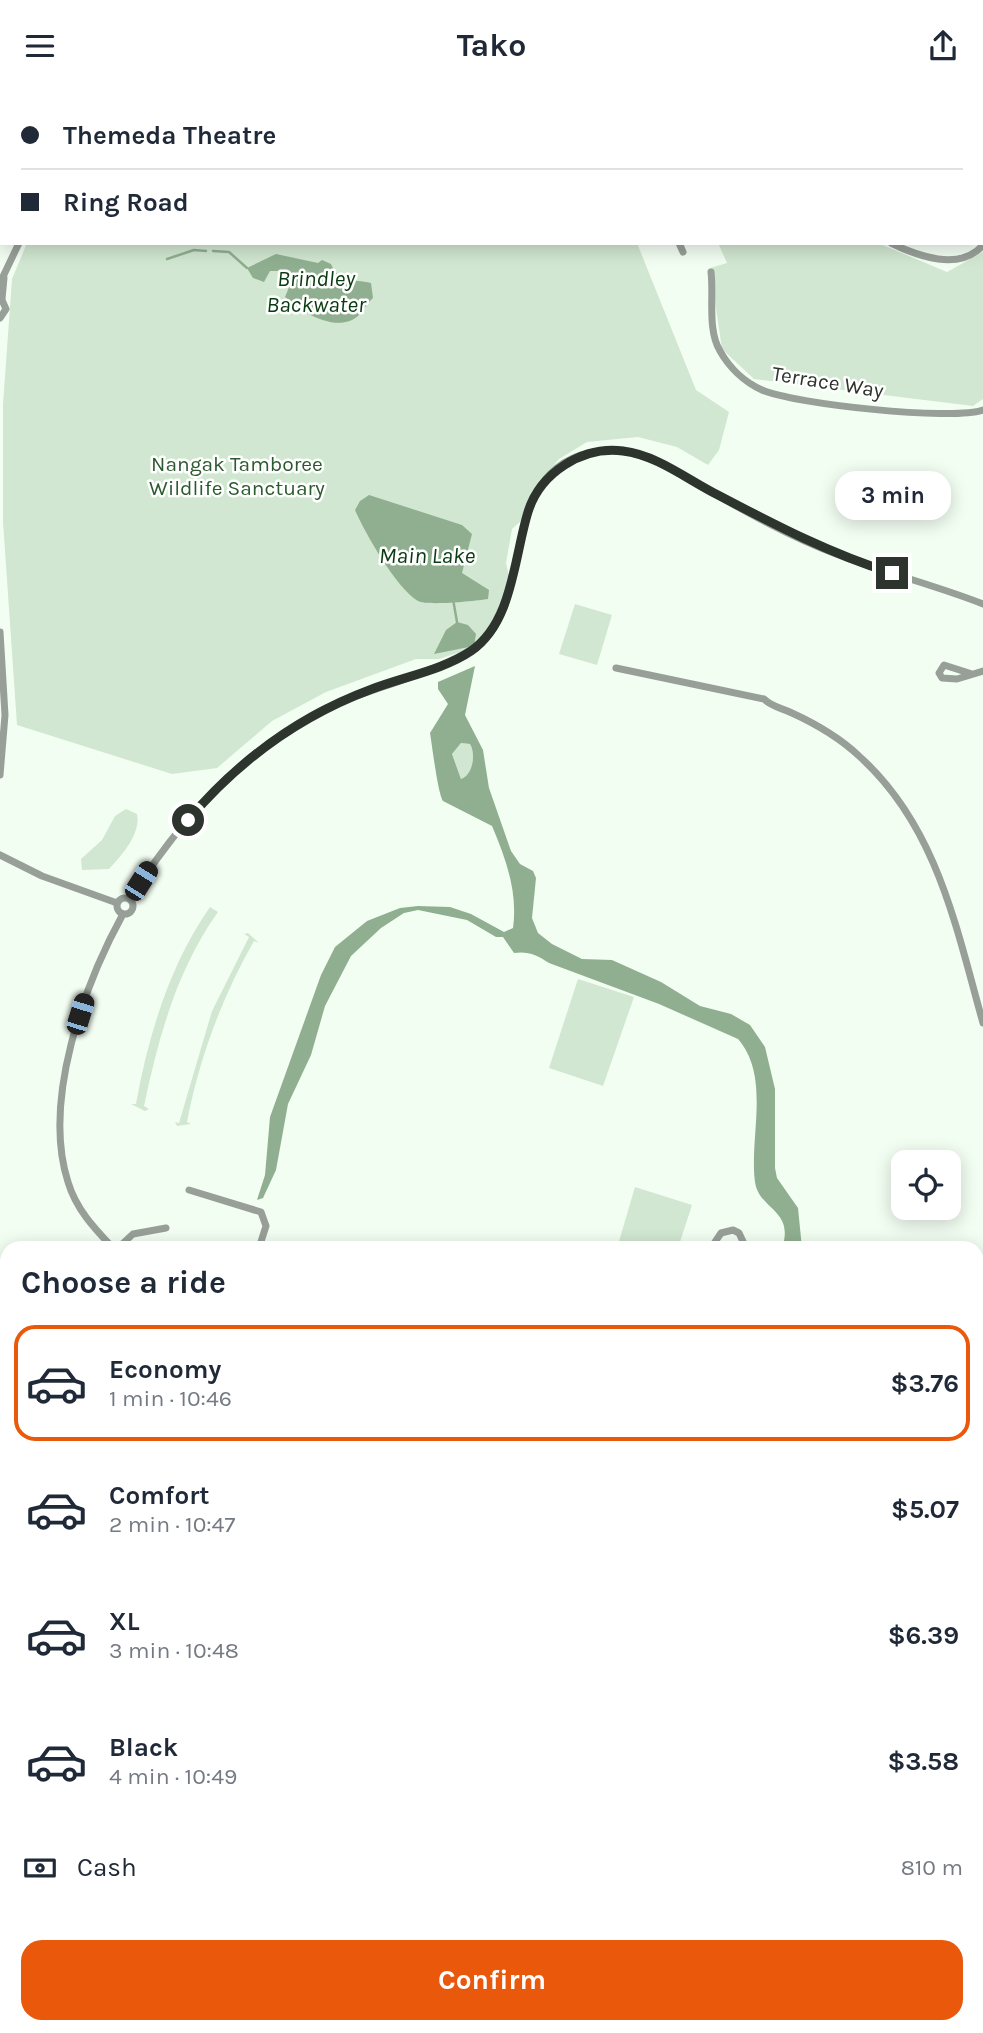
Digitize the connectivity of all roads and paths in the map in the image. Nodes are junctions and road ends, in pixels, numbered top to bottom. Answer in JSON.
{"nodes":[{"id":1,"x":18,"y":245,"type":"edge"},
{"id":2,"x":680,"y":245,"type":"edge"},
{"id":3,"x":896,"y":245,"type":"edge"},
{"id":4,"x":983,"y":245,"type":"edge"},
{"id":5,"x":683,"y":252,"type":"dead end"},
{"id":6,"x":711,"y":272,"type":"dead end"},
{"id":7,"x":5,"y":274,"type":"junction"},
{"id":8,"x":0,"y":283,"type":"edge"},
{"id":9,"x":1,"y":298,"type":"edge"},
{"id":10,"x":0,"y":318,"type":"edge"},
{"id":11,"x":983,"y":409,"type":"edge"},
{"id":12,"x":983,"y":604,"type":"edge"},
{"id":13,"x":0,"y":632,"type":"edge"},
{"id":14,"x":616,"y":668,"type":"dead end"},
{"id":15,"x":983,"y":671,"type":"edge"},
{"id":16,"x":972,"y":674,"type":"dead end"},
{"id":17,"x":0,"y":775,"type":"edge"},
{"id":18,"x":0,"y":855,"type":"edge"},
{"id":19,"x":130,"y":899,"type":"junction"},
{"id":20,"x":117,"y":903,"type":"junction"},
{"id":21,"x":122,"y":914,"type":"junction"},
{"id":22,"x":983,"y":1023,"type":"edge"},
{"id":23,"x":188,"y":1190,"type":"dead end"},
{"id":24,"x":166,"y":1228,"type":"dead end"},
{"id":25,"x":108,"y":1241,"type":"edge"},
{"id":26,"x":124,"y":1241,"type":"edge"},
{"id":27,"x":261,"y":1241,"type":"edge"},
{"id":28,"x":716,"y":1241,"type":"edge"},
{"id":29,"x":743,"y":1241,"type":"edge"}],
"edges":[{"from":1,"to":7,"type":"street"},
{"from":2,"to":5,"type":"street"},
{"from":3,"to":4,"type":"street"},
{"from":6,"to":11,"type":"street","name":"Terrace Way"},
{"from":7,"to":8,"type":"street"},
{"from":7,"to":9,"type":"street"},
{"from":9,"to":10,"type":"street"},
{"from":12,"to":19,"type":"street"},
{"from":13,"to":17,"type":"street"},
{"from":14,"to":22,"type":"street"},
{"from":15,"to":16,"type":"street"},
{"from":18,"to":20,"type":"street"},
{"from":19,"to":20,"type":"street"},
{"from":19,"to":21,"type":"street"},
{"from":20,"to":21,"type":"street"},
{"from":21,"to":25,"type":"street"},
{"from":23,"to":27,"type":"street"},
{"from":24,"to":26,"type":"street"},
{"from":28,"to":29,"type":"street"}]}
